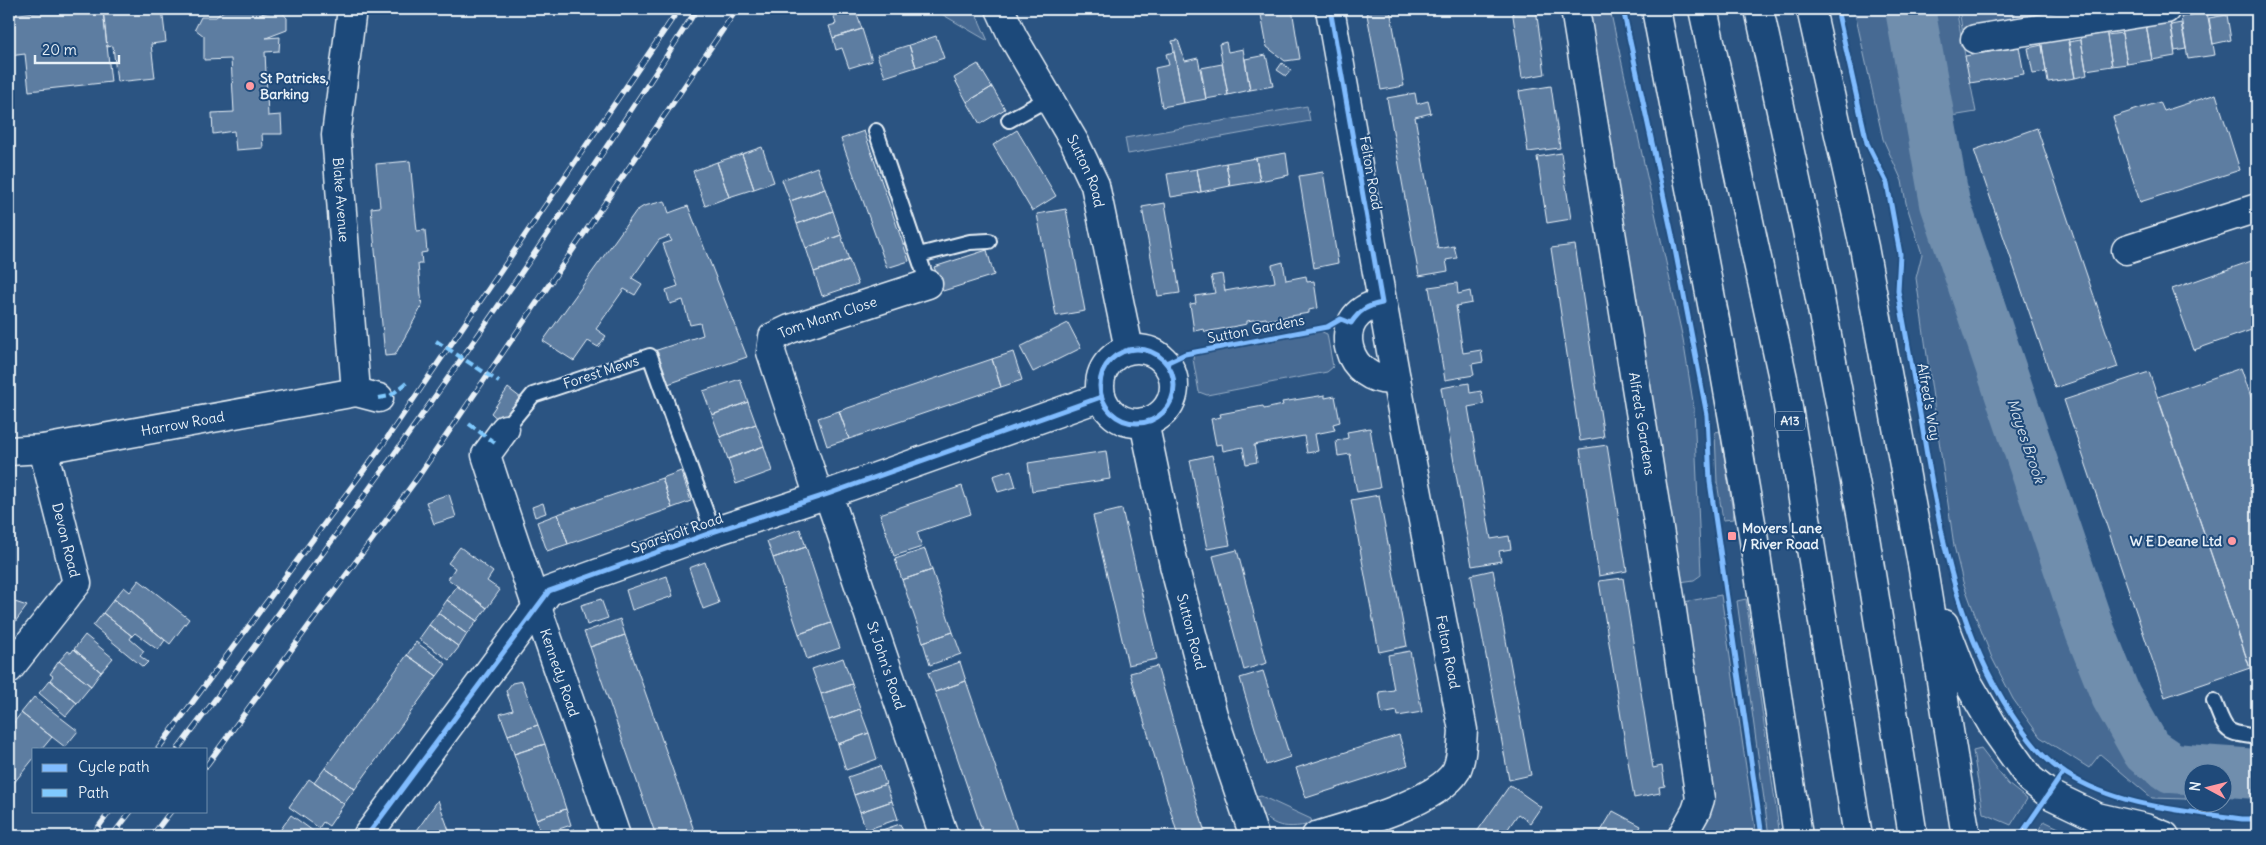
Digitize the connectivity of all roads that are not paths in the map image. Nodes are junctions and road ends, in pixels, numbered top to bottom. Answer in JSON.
{"nodes":[{"id":1,"x":352,"y":9,"type":"edge"},
{"id":2,"x":1000,"y":9,"type":"edge"},
{"id":3,"x":1330,"y":9,"type":"edge"},
{"id":4,"x":1574,"y":9,"type":"edge"},
{"id":5,"x":1656,"y":9,"type":"edge"},
{"id":6,"x":1703,"y":9,"type":"edge"},
{"id":7,"x":1759,"y":9,"type":"edge"},
{"id":8,"x":1811,"y":9,"type":"edge"},
{"id":9,"x":2166,"y":9,"type":"edge"},
{"id":10,"x":1975,"y":39,"type":"dead end"},
{"id":11,"x":1049,"y":98,"type":"junction"},
{"id":12,"x":1009,"y":120,"type":"dead end"},
{"id":13,"x":876,"y":131,"type":"dead end"},
{"id":14,"x":2257,"y":208,"type":"edge"},
{"id":15,"x":989,"y":241,"type":"dead end"},
{"id":16,"x":2126,"y":250,"type":"dead end"},
{"id":17,"x":919,"y":255,"type":"junction"},
{"id":18,"x":928,"y":284,"type":"joint"},
{"id":19,"x":1382,"y":303,"type":"junction"},
{"id":20,"x":1129,"y":349,"type":"junction"},
{"id":21,"x":1396,"y":379,"type":"junction"},
{"id":22,"x":368,"y":395,"type":"joint"},
{"id":23,"x":1101,"y":397,"type":"junction"},
{"id":24,"x":1144,"y":422,"type":"junction"},
{"id":25,"x":505,"y":430,"type":"joint"},
{"id":26,"x":43,"y":449,"type":"junction"},
{"id":27,"x":9,"y":451,"type":"edge"},
{"id":28,"x":823,"y":496,"type":"junction"},
{"id":29,"x":713,"y":532,"type":"junction"},
{"id":30,"x":1923,"y":569,"type":"junction"},
{"id":31,"x":536,"y":608,"type":"junction"},
{"id":32,"x":9,"y":670,"type":"edge"},
{"id":33,"x":2214,"y":701,"type":"dead end"},
{"id":34,"x":2257,"y":737,"type":"edge"},
{"id":35,"x":367,"y":836,"type":"edge"},
{"id":36,"x":616,"y":836,"type":"edge"},
{"id":37,"x":944,"y":836,"type":"edge"},
{"id":38,"x":1254,"y":836,"type":"edge"},
{"id":39,"x":1316,"y":836,"type":"edge"},
{"id":40,"x":1682,"y":836,"type":"edge"},
{"id":41,"x":1798,"y":836,"type":"edge"},
{"id":42,"x":1858,"y":836,"type":"edge"},
{"id":43,"x":1913,"y":836,"type":"edge"},
{"id":44,"x":1966,"y":836,"type":"edge"},
{"id":45,"x":2165,"y":836,"type":"edge"}],
"edges":[{"from":1,"to":22,"type":"main road","name":"Blake Avenue"},
{"from":2,"to":11,"type":"main road","name":"Sutton Road"},
{"from":3,"to":19,"type":"main road","name":"Felton Road"},
{"from":4,"to":40,"type":"main road","name":"Alfred's Gardens"},
{"from":5,"to":41,"type":"main road"},
{"from":6,"to":42,"type":"main road","number":"A13"},
{"from":7,"to":43,"type":"main road"},
{"from":8,"to":30,"type":"main road"},
{"from":9,"to":10,"type":"main road"},
{"from":11,"to":12,"type":"lane"},
{"from":11,"to":20,"type":"main road","name":"Sutton Road"},
{"from":13,"to":17,"type":"lane"},
{"from":14,"to":16,"type":"main road"},
{"from":15,"to":17,"type":"lane"},
{"from":17,"to":18,"type":"lane"},
{"from":18,"to":28,"type":"main road","name":"Tom Mann Close"},
{"from":19,"to":21,"type":"main road","name":"Felton Road"},
{"from":19,"to":21,"type":"main road"},
{"from":20,"to":23,"type":"main road"},
{"from":20,"to":24,"type":"main road"},
{"from":21,"to":39,"type":"main road","name":"Felton Road"},
{"from":22,"to":26,"type":"main road","name":"Harrow Road"},
{"from":23,"to":24,"type":"main road"},
{"from":23,"to":28,"type":"main road","name":"Sparsholt Road"},
{"from":24,"to":38,"type":"main road","name":"Sutton Road"},
{"from":25,"to":29,"type":"lane","name":"Forest Mews"},
{"from":25,"to":31,"type":"main road","name":"Kennedy Road"},
{"from":26,"to":27,"type":"main road","name":"Harrow Road"},
{"from":26,"to":32,"type":"main road","name":"Devon Road"},
{"from":28,"to":29,"type":"main road","name":"Sparsholt Road"},
{"from":28,"to":37,"type":"main road","name":"St John's Road"},
{"from":29,"to":31,"type":"main road","name":"Sparsholt Road"},
{"from":30,"to":44,"type":"main road"},
{"from":30,"to":45,"type":"main road"},
{"from":31,"to":35,"type":"main road","name":"Sparsholt Road"},
{"from":31,"to":36,"type":"main road","name":"Kennedy Road"},
{"from":33,"to":34,"type":"lane"}]}
